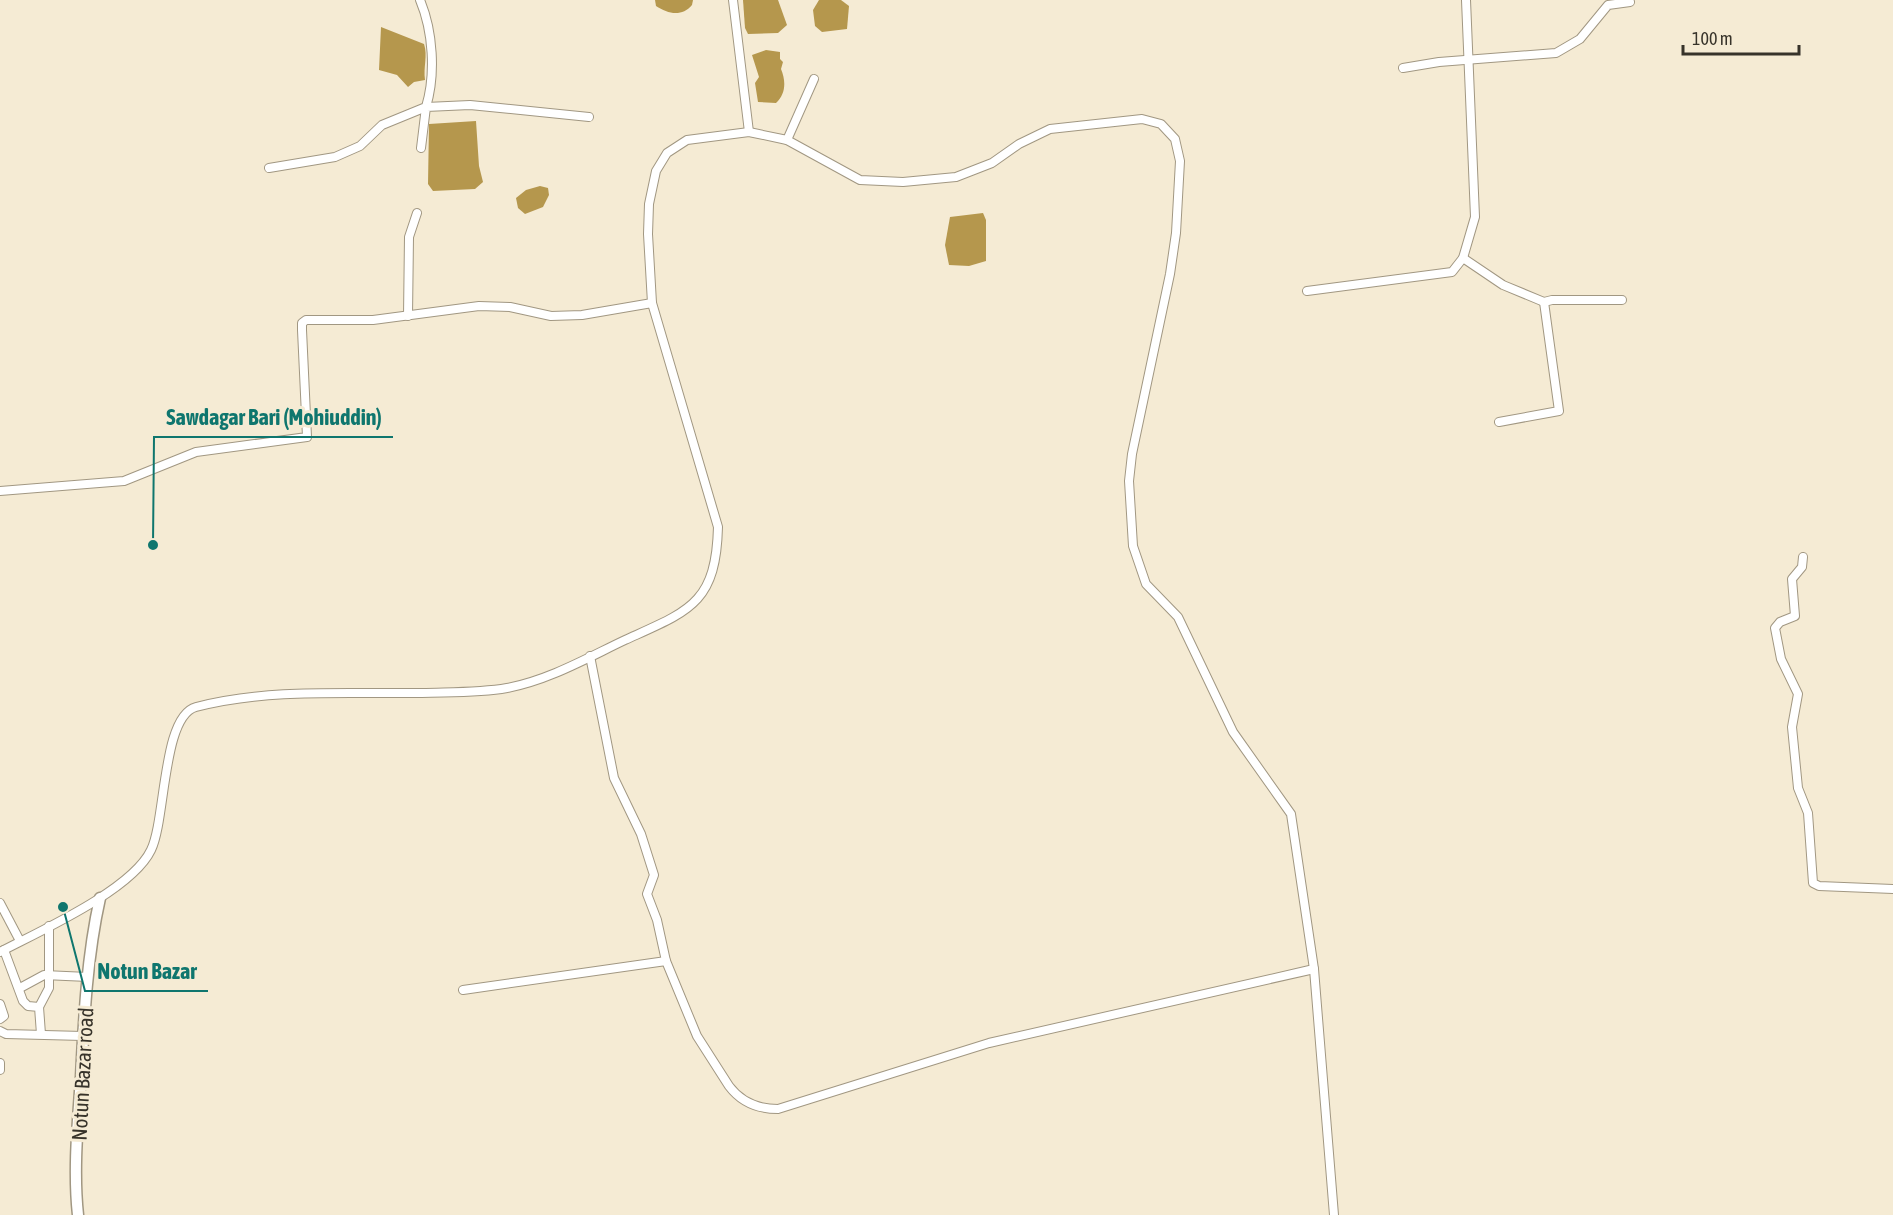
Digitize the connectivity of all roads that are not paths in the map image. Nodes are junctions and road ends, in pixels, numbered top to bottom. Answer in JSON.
{"nodes":[{"id":1,"x":420,"y":0,"type":"edge"},
{"id":2,"x":733,"y":0,"type":"edge"},
{"id":3,"x":1466,"y":0,"type":"edge"},
{"id":4,"x":1630,"y":2,"type":"dead end"},
{"id":5,"x":1469,"y":59,"type":"junction"},
{"id":6,"x":1403,"y":68,"type":"dead end"},
{"id":7,"x":814,"y":79,"type":"dead end"},
{"id":8,"x":426,"y":106,"type":"junction"},
{"id":9,"x":589,"y":117,"type":"dead end"},
{"id":10,"x":749,"y":132,"type":"junction"},
{"id":11,"x":787,"y":140,"type":"junction"},
{"id":12,"x":421,"y":148,"type":"dead end"},
{"id":13,"x":269,"y":168,"type":"dead end"},
{"id":14,"x":417,"y":213,"type":"dead end"},
{"id":15,"x":1463,"y":258,"type":"junction"},
{"id":16,"x":1307,"y":291,"type":"dead end"},
{"id":17,"x":1622,"y":300,"type":"dead end"},
{"id":18,"x":1544,"y":302,"type":"junction"},
{"id":19,"x":652,"y":303,"type":"junction"},
{"id":20,"x":408,"y":316,"type":"junction"},
{"id":21,"x":1499,"y":422,"type":"dead end"},
{"id":22,"x":0,"y":491,"type":"edge"},
{"id":23,"x":1803,"y":557,"type":"dead end"},
{"id":24,"x":590,"y":656,"type":"junction"},
{"id":25,"x":1893,"y":888,"type":"edge"},
{"id":26,"x":100,"y":898,"type":"junction"},
{"id":27,"x":0,"y":903,"type":"edge"},
{"id":28,"x":49,"y":926,"type":"junction"},
{"id":29,"x":20,"y":941,"type":"junction"},
{"id":30,"x":2,"y":951,"type":"edge"},
{"id":31,"x":666,"y":961,"type":"junction"},
{"id":32,"x":1314,"y":969,"type":"junction"},
{"id":33,"x":49,"y":975,"type":"junction"},
{"id":34,"x":88,"y":977,"type":"junction"},
{"id":35,"x":20,"y":987,"type":"junction"},
{"id":36,"x":463,"y":990,"type":"dead end"},
{"id":37,"x":0,"y":1004,"type":"edge"},
{"id":38,"x":39,"y":1007,"type":"junction"},
{"id":39,"x":0,"y":1019,"type":"edge"},
{"id":40,"x":0,"y":1031,"type":"edge"},
{"id":41,"x":41,"y":1034,"type":"junction"},
{"id":42,"x":83,"y":1036,"type":"junction"},
{"id":43,"x":0,"y":1063,"type":"edge"},
{"id":44,"x":0,"y":1070,"type":"edge"},
{"id":45,"x":78,"y":1215,"type":"edge"},
{"id":46,"x":1334,"y":1215,"type":"edge"}],
"edges":[{"from":1,"to":8,"type":"street"},
{"from":2,"to":10,"type":"street"},
{"from":3,"to":5,"type":"street"},
{"from":4,"to":5,"type":"street"},
{"from":5,"to":6,"type":"street"},
{"from":5,"to":15,"type":"street"},
{"from":7,"to":11,"type":"street"},
{"from":8,"to":9,"type":"street"},
{"from":8,"to":12,"type":"street"},
{"from":8,"to":13,"type":"street"},
{"from":10,"to":11,"type":"street"},
{"from":10,"to":19,"type":"street"},
{"from":11,"to":32,"type":"street"},
{"from":14,"to":20,"type":"street"},
{"from":15,"to":16,"type":"street"},
{"from":15,"to":18,"type":"street"},
{"from":17,"to":18,"type":"street"},
{"from":18,"to":21,"type":"street"},
{"from":19,"to":20,"type":"street"},
{"from":19,"to":24,"type":"street"},
{"from":20,"to":22,"type":"street"},
{"from":23,"to":25,"type":"street"},
{"from":24,"to":26,"type":"street"},
{"from":24,"to":31,"type":"street"},
{"from":26,"to":28,"type":"street"},
{"from":26,"to":34,"type":"street","name":"Notun Bazar road"},
{"from":27,"to":29,"type":"street"},
{"from":28,"to":29,"type":"street"},
{"from":28,"to":33,"type":"street"},
{"from":29,"to":30,"type":"street"},
{"from":30,"to":35,"type":"street"},
{"from":31,"to":32,"type":"street"},
{"from":31,"to":36,"type":"street"},
{"from":32,"to":46,"type":"street"},
{"from":33,"to":34,"type":"street"},
{"from":33,"to":35,"type":"street"},
{"from":33,"to":38,"type":"street"},
{"from":34,"to":42,"type":"street","name":"Notun Bazar road"},
{"from":35,"to":38,"type":"street"},
{"from":37,"to":39,"type":"street"},
{"from":38,"to":41,"type":"street"},
{"from":40,"to":41,"type":"street"},
{"from":41,"to":42,"type":"street"},
{"from":42,"to":45,"type":"street","name":"Notun Bazar road"},
{"from":43,"to":44,"type":"street"}]}
